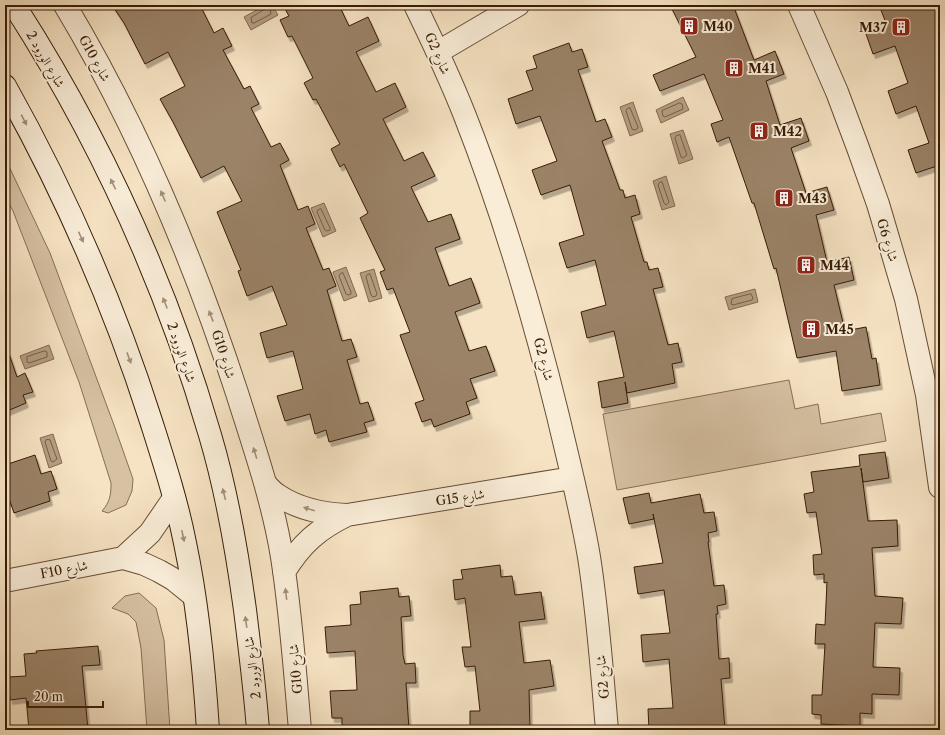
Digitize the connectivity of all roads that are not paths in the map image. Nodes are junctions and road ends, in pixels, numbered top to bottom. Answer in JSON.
{"nodes":[{"id":1,"x":14,"y":5,"type":"edge"},
{"id":2,"x":65,"y":5,"type":"edge"},
{"id":3,"x":415,"y":5,"type":"edge"},
{"id":4,"x":518,"y":5,"type":"edge"},
{"id":5,"x":799,"y":5,"type":"edge"},
{"id":6,"x":438,"y":52,"type":"junction"},
{"id":7,"x":5,"y":86,"type":"edge"},
{"id":8,"x":572,"y":478,"type":"junction"},
{"id":9,"x":265,"y":484,"type":"junction"},
{"id":10,"x":940,"y":487,"type":"edge"},
{"id":11,"x":174,"y":498,"type":"junction"},
{"id":12,"x":348,"y":515,"type":"junction"},
{"id":13,"x":123,"y":558,"type":"junction"},
{"id":14,"x":284,"y":572,"type":"junction"},
{"id":15,"x":5,"y":581,"type":"edge"},
{"id":16,"x":194,"y":596,"type":"junction"},
{"id":17,"x":208,"y":730,"type":"edge"},
{"id":18,"x":258,"y":730,"type":"edge"},
{"id":19,"x":300,"y":730,"type":"edge"},
{"id":20,"x":606,"y":730,"type":"edge"}],
"edges":[{"from":18,"to":1,"type":"street","name":"شارع الورود 2","one_way":true},
{"from":9,"to":2,"type":"street","name":"G10 شارع","one_way":true},
{"from":3,"to":6,"type":"street","name":"G2 شارع"},
{"from":4,"to":6,"type":"street"},
{"from":5,"to":10,"type":"street","name":"G6 شارع"},
{"from":6,"to":8,"type":"street","name":"G2 شارع"},
{"from":7,"to":11,"type":"street","one_way":true},
{"from":8,"to":12,"type":"street","name":"G15 شارع"},
{"from":8,"to":20,"type":"street","name":"G2 شارع"},
{"from":12,"to":9,"type":"street","name":"G15 شارع","one_way":true},
{"from":9,"to":14,"type":"street","name":"G10 شارع"},
{"from":11,"to":13,"type":"street"},
{"from":11,"to":16,"type":"street","one_way":true},
{"from":12,"to":14,"type":"street","name":"G15 شارع"},
{"from":13,"to":15,"type":"street","name":"F10 شارع"},
{"from":13,"to":16,"type":"street","name":"F10 شارع"},
{"from":19,"to":14,"type":"street","name":"G10 شارع","one_way":true},
{"from":16,"to":17,"type":"street"}]}
